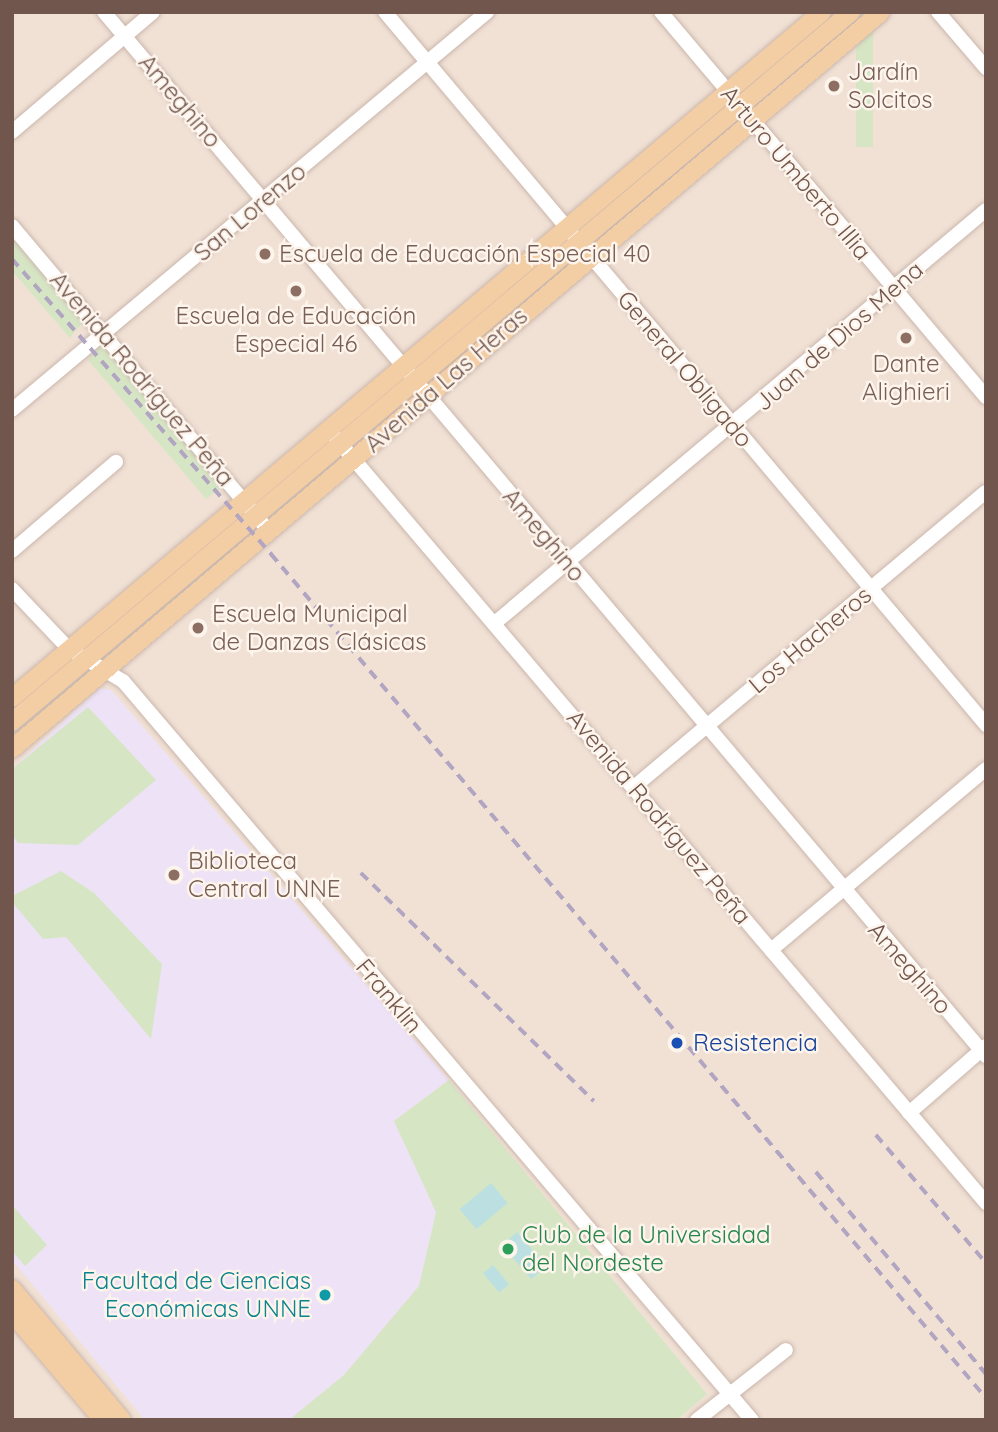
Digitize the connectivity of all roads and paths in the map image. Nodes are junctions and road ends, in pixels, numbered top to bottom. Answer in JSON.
{"nodes":[{"id":1,"x":104,"y":12,"type":"edge"},
{"id":2,"x":153,"y":12,"type":"edge"},
{"id":3,"x":384,"y":12,"type":"edge"},
{"id":4,"x":486,"y":12,"type":"edge"},
{"id":5,"x":661,"y":12,"type":"edge"},
{"id":6,"x":822,"y":12,"type":"edge"},
{"id":7,"x":851,"y":12,"type":"edge"},
{"id":8,"x":881,"y":12,"type":"edge"},
{"id":9,"x":938,"y":12,"type":"edge"},
{"id":10,"x":123,"y":36,"type":"junction"},
{"id":11,"x":426,"y":63,"type":"junction"},
{"id":12,"x":986,"y":68,"type":"edge"},
{"id":13,"x":734,"y":98,"type":"junction"},
{"id":14,"x":751,"y":119,"type":"junction"},
{"id":15,"x":12,"y":132,"type":"edge"},
{"id":16,"x":264,"y":201,"type":"junction"},
{"id":17,"x":986,"y":209,"type":"edge"},
{"id":18,"x":12,"y":226,"type":"edge"},
{"id":19,"x":565,"y":228,"type":"junction"},
{"id":20,"x":584,"y":250,"type":"junction"},
{"id":21,"x":894,"y":289,"type":"junction"},
{"id":22,"x":103,"y":333,"type":"junction"},
{"id":23,"x":410,"y":375,"type":"junction"},
{"id":24,"x":428,"y":396,"type":"junction"},
{"id":25,"x":986,"y":397,"type":"edge"},
{"id":26,"x":12,"y":410,"type":"edge"},
{"id":27,"x":733,"y":427,"type":"junction"},
{"id":28,"x":336,"y":438,"type":"junction"},
{"id":29,"x":354,"y":459,"type":"junction"},
{"id":30,"x":116,"y":462,"type":"dead end"},
{"id":31,"x":986,"y":492,"type":"edge"},
{"id":32,"x":252,"y":510,"type":"junction"},
{"id":33,"x":270,"y":532,"type":"junction"},
{"id":34,"x":12,"y":551,"type":"edge"},
{"id":35,"x":568,"y":564,"type":"junction"},
{"id":36,"x":12,"y":589,"type":"edge"},
{"id":37,"x":870,"y":589,"type":"junction"},
{"id":38,"x":496,"y":622,"type":"junction"},
{"id":39,"x":69,"y":649,"type":"junction"},
{"id":40,"x":87,"y":658,"type":"junction"},
{"id":41,"x":108,"y":668,"type":"junction"},
{"id":42,"x":12,"y":698,"type":"edge"},
{"id":43,"x":12,"y":722,"type":"edge"},
{"id":44,"x":986,"y":725,"type":"edge"},
{"id":45,"x":706,"y":727,"type":"junction"},
{"id":46,"x":12,"y":749,"type":"edge"},
{"id":47,"x":986,"y":769,"type":"edge"},
{"id":48,"x":634,"y":788,"type":"junction"},
{"id":49,"x":843,"y":889,"type":"junction"},
{"id":50,"x":771,"y":950,"type":"junction"},
{"id":51,"x":984,"y":1051,"type":"edge"},
{"id":52,"x":909,"y":1113,"type":"junction"},
{"id":53,"x":986,"y":1203,"type":"edge"},
{"id":54,"x":12,"y":1289,"type":"edge"},
{"id":55,"x":12,"y":1313,"type":"edge"},
{"id":56,"x":786,"y":1350,"type":"dead end"},
{"id":57,"x":729,"y":1392,"type":"junction"},
{"id":58,"x":103,"y":1420,"type":"edge"},
{"id":59,"x":122,"y":1420,"type":"edge"},
{"id":60,"x":697,"y":1420,"type":"edge"},
{"id":61,"x":752,"y":1420,"type":"edge"}],
"edges":[{"from":1,"to":10,"type":"street","name":"Ameghino"},
{"from":2,"to":10,"type":"street"},
{"from":3,"to":11,"type":"street","name":"General Obligado"},
{"from":4,"to":11,"type":"street","name":"San Lorenzo"},
{"from":5,"to":13,"type":"street","name":"Arturo Umberto Illia"},
{"from":6,"to":13,"type":"main road","name":"Avenida Las Heras"},
{"from":7,"to":13,"type":"main road","name":"Avenida Las Heras"},
{"from":8,"to":14,"type":"main road","name":"Avenida Las Heras"},
{"from":9,"to":12,"type":"street"},
{"from":10,"to":15,"type":"street"},
{"from":10,"to":16,"type":"street","name":"Ameghino"},
{"from":11,"to":16,"type":"street","name":"San Lorenzo"},
{"from":11,"to":19,"type":"street","name":"General Obligado"},
{"from":13,"to":14,"type":"street","name":"Arturo Umberto Illia"},
{"from":13,"to":19,"type":"main road","name":"Avenida Las Heras"},
{"from":13,"to":20,"type":"main road","name":"Avenida Las Heras"},
{"from":14,"to":20,"type":"main road","name":"Avenida Las Heras"},
{"from":14,"to":21,"type":"street","name":"Arturo Umberto Illia"},
{"from":16,"to":22,"type":"street","name":"San Lorenzo"},
{"from":16,"to":23,"type":"street","name":"Ameghino"},
{"from":17,"to":21,"type":"street","name":"Juan de Dios Mena"},
{"from":18,"to":22,"type":"street","name":"Avenida Rodríguez Peña"},
{"from":19,"to":20,"type":"street","name":"General Obligado"},
{"from":19,"to":23,"type":"main road","name":"Avenida Las Heras"},
{"from":20,"to":23,"type":"main road","name":"Avenida Las Heras"},
{"from":20,"to":24,"type":"main road","name":"Avenida Las Heras"},
{"from":20,"to":27,"type":"street","name":"General Obligado"},
{"from":21,"to":25,"type":"street","name":"Arturo Umberto Illia"},
{"from":21,"to":27,"type":"street","name":"Juan de Dios Mena"},
{"from":22,"to":26,"type":"street","name":"San Lorenzo"},
{"from":22,"to":32,"type":"street","name":"Avenida Rodríguez Peña"},
{"from":23,"to":24,"type":"street","name":"Ameghino"},
{"from":23,"to":28,"type":"main road","name":"Avenida Las Heras"},
{"from":24,"to":29,"type":"main road","name":"Avenida Las Heras"},
{"from":24,"to":35,"type":"street","name":"Ameghino"},
{"from":27,"to":35,"type":"street","name":"Juan de Dios Mena"},
{"from":27,"to":37,"type":"street","name":"General Obligado"},
{"from":28,"to":29,"type":"street","name":"Avenida Rodríguez Peña"},
{"from":28,"to":32,"type":"main road","name":"Avenida Las Heras"},
{"from":29,"to":33,"type":"main road","name":"Avenida Las Heras"},
{"from":29,"to":38,"type":"street","name":"Avenida Rodríguez Peña"},
{"from":30,"to":34,"type":"street"},
{"from":31,"to":37,"type":"street","name":"Los Hacheros"},
{"from":32,"to":33,"type":"street","name":"Avenida Rodríguez Peña"},
{"from":32,"to":39,"type":"main road","name":"Avenida Las Heras"},
{"from":32,"to":40,"type":"main road","name":"Avenida Las Heras"},
{"from":33,"to":41,"type":"main road","name":"Avenida Las Heras"},
{"from":35,"to":38,"type":"street","name":"Juan de Dios Mena"},
{"from":35,"to":45,"type":"street","name":"Ameghino"},
{"from":36,"to":39,"type":"street","name":"Franklin"},
{"from":37,"to":44,"type":"street","name":"General Obligado"},
{"from":37,"to":45,"type":"street","name":"Los Hacheros"},
{"from":38,"to":48,"type":"street","name":"Avenida Rodríguez Peña"},
{"from":39,"to":40,"type":"street","name":"Franklin"},
{"from":39,"to":42,"type":"main road","name":"Avenida Las Heras"},
{"from":40,"to":41,"type":"street","name":"Franklin"},
{"from":40,"to":43,"type":"main road","name":"Avenida Las Heras"},
{"from":41,"to":46,"type":"main road","name":"Avenida Las Heras"},
{"from":41,"to":57,"type":"street","name":"Franklin"},
{"from":45,"to":48,"type":"street","name":"Los Hacheros"},
{"from":45,"to":49,"type":"street","name":"Ameghino"},
{"from":47,"to":49,"type":"street"},
{"from":48,"to":50,"type":"street","name":"Avenida Rodríguez Peña"},
{"from":49,"to":50,"type":"street"},
{"from":49,"to":51,"type":"street","name":"Ameghino"},
{"from":50,"to":52,"type":"street","name":"Avenida Rodríguez Peña"},
{"from":51,"to":52,"type":"street"},
{"from":52,"to":53,"type":"street","name":"Avenida Rodríguez Peña"},
{"from":54,"to":59,"type":"main road"},
{"from":55,"to":58,"type":"main road"},
{"from":56,"to":57,"type":"street"},
{"from":57,"to":60,"type":"street"},
{"from":57,"to":61,"type":"street","name":"Franklin"}]}
